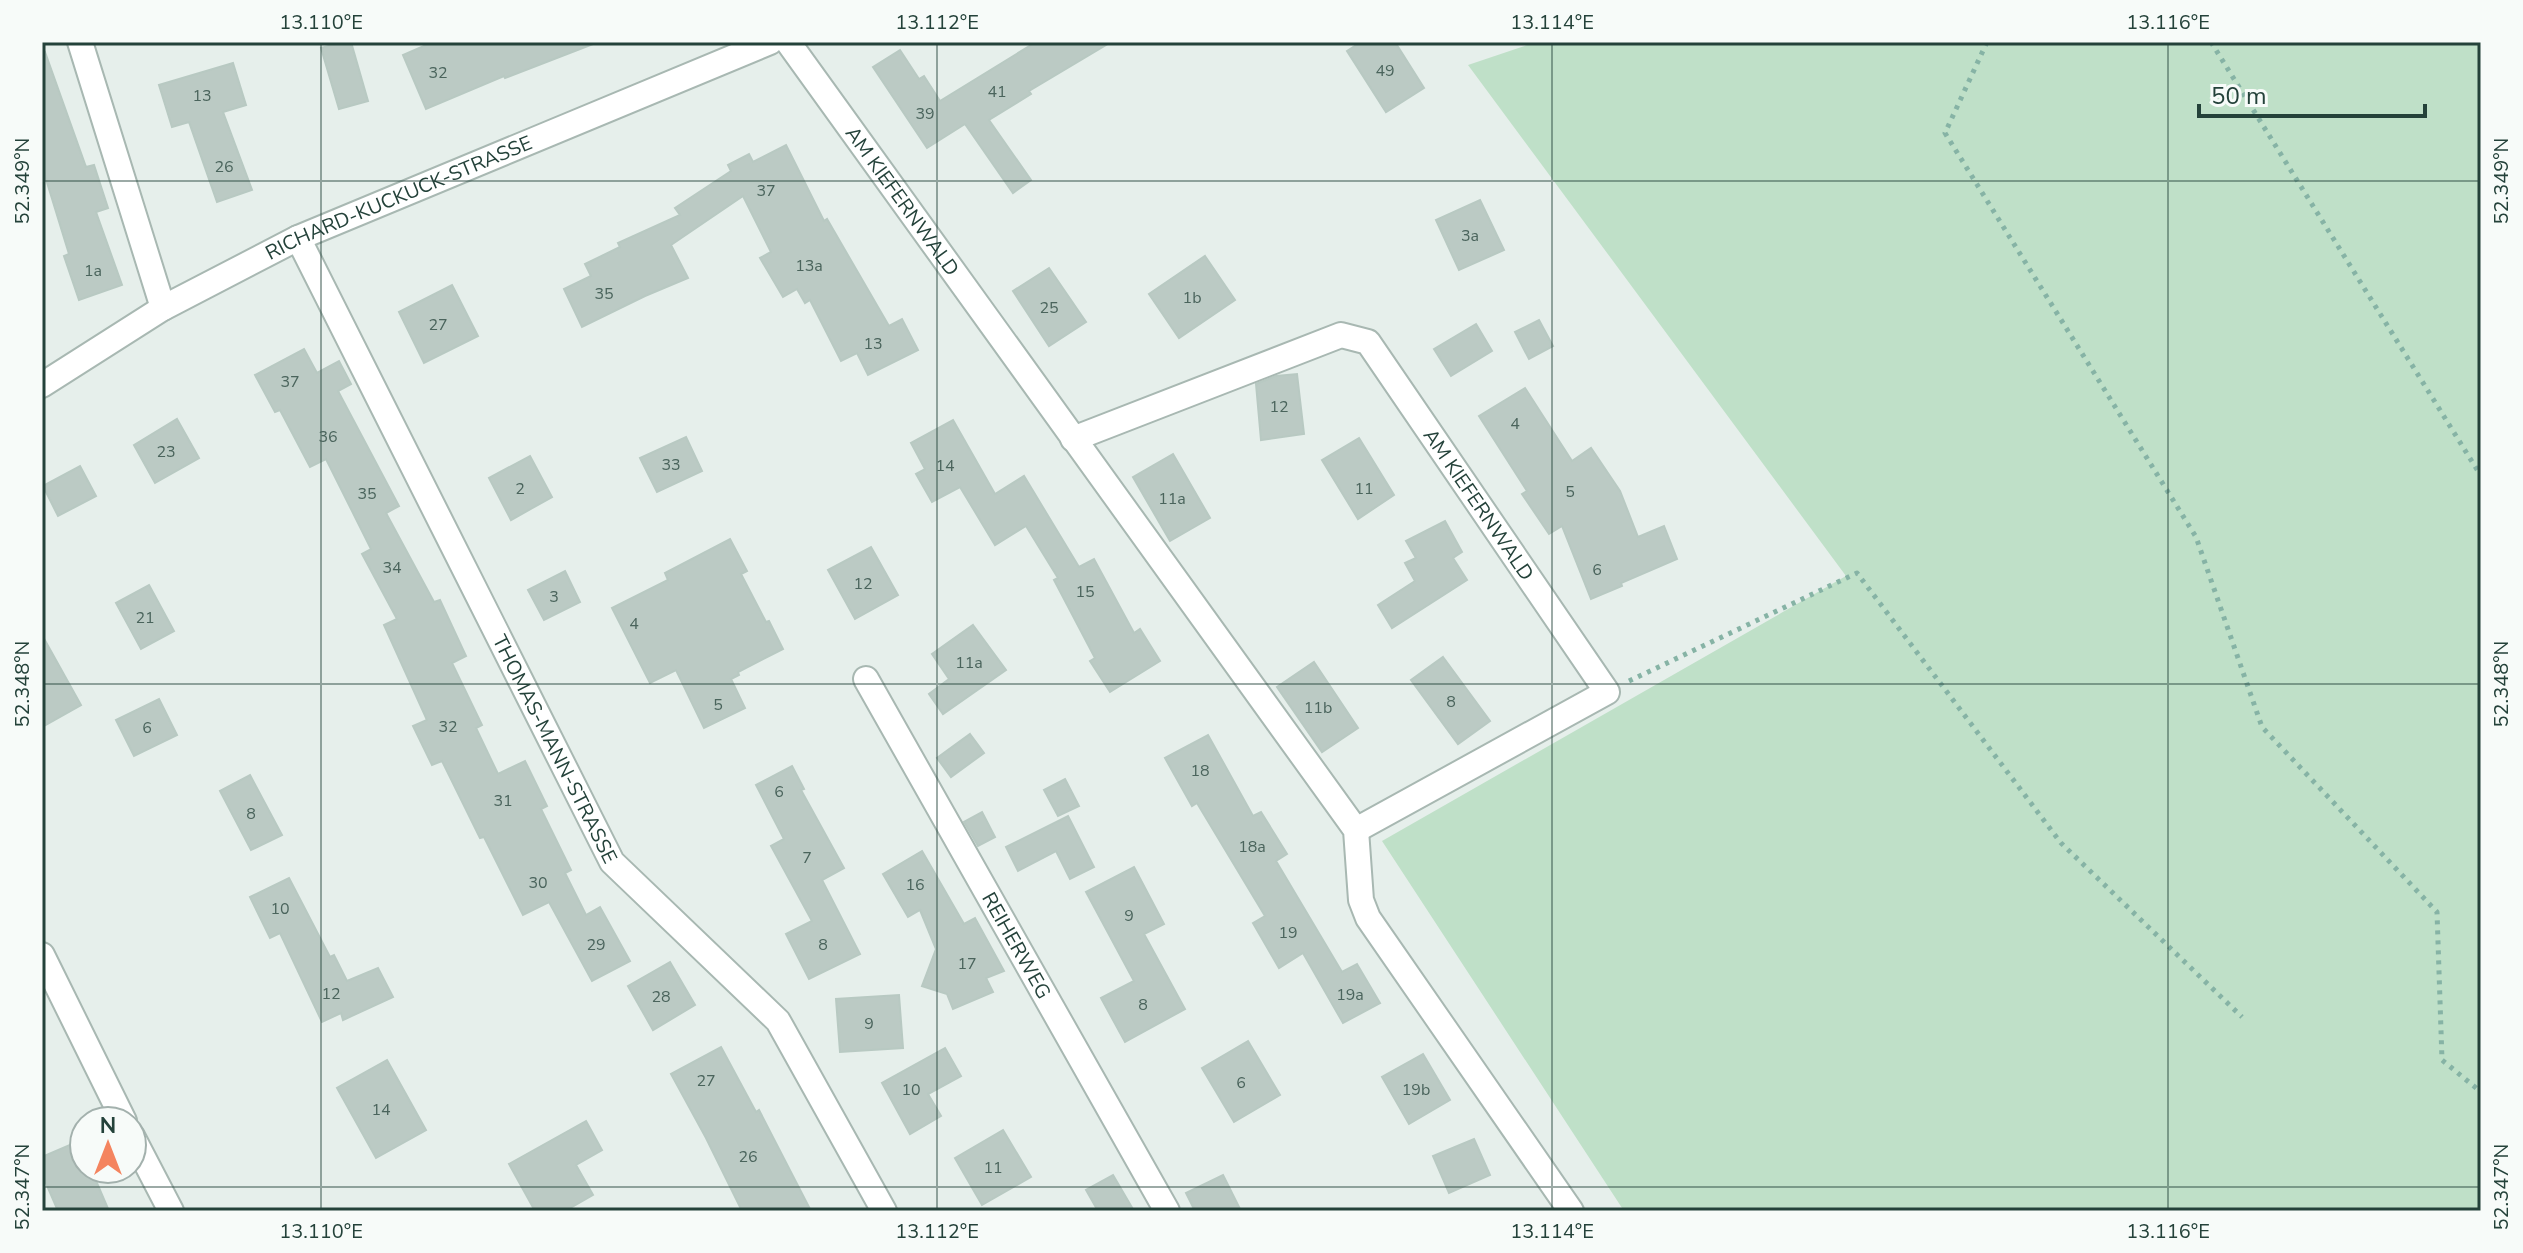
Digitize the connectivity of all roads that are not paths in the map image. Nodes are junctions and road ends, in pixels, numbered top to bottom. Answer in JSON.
{"nodes":[{"id":1,"x":80,"y":42,"type":"edge"},
{"id":2,"x":770,"y":42,"type":"edge"},
{"id":3,"x":788,"y":42,"type":"edge"},
{"id":4,"x":298,"y":238,"type":"junction"},
{"id":5,"x":163,"y":308,"type":"junction"},
{"id":6,"x":42,"y":385,"type":"edge"},
{"id":7,"x":1073,"y":439,"type":"junction"},
{"id":8,"x":866,"y":679,"type":"dead end"},
{"id":9,"x":1356,"y":830,"type":"junction"},
{"id":10,"x":42,"y":955,"type":"edge"},
{"id":11,"x":116,"y":1105,"type":"edge"},
{"id":12,"x":148,"y":1167,"type":"edge"},
{"id":13,"x":171,"y":1211,"type":"edge"},
{"id":14,"x":884,"y":1211,"type":"edge"},
{"id":15,"x":1167,"y":1211,"type":"edge"},
{"id":16,"x":1571,"y":1211,"type":"edge"}],
"edges":[{"from":1,"to":5,"type":"street"},
{"from":2,"to":4,"type":"street","name":"RICHARD-KUCKUCK-STRASSE"},
{"from":3,"to":7,"type":"street","name":"AM KIEFERNWALD"},
{"from":4,"to":5,"type":"street","name":"RICHARD-KUCKUCK-STRASSE"},
{"from":4,"to":14,"type":"street","name":"THOMAS-MANN-STRASSE"},
{"from":5,"to":6,"type":"street","name":"RICHARD-KUCKUCK-STRASSE"},
{"from":7,"to":9,"type":"street","name":"AM KIEFERNWALD"},
{"from":7,"to":9,"type":"street","name":"AM KIEFERNWALD"},
{"from":8,"to":15,"type":"street","name":"REIHERWEG"},
{"from":9,"to":16,"type":"street"},
{"from":10,"to":11,"type":"street"},
{"from":12,"to":13,"type":"street"}]}
